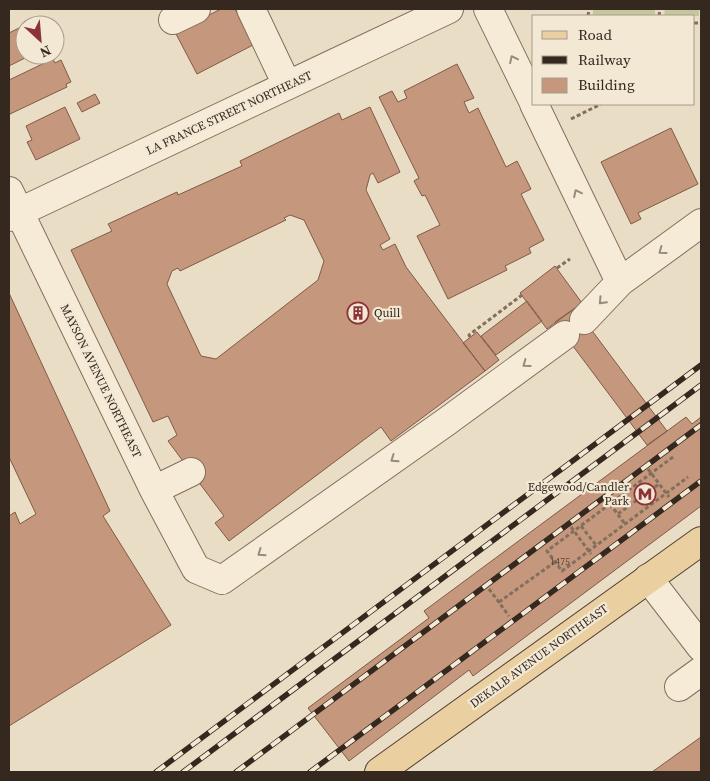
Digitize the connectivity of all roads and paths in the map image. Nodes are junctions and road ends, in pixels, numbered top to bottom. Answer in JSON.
{"nodes":[{"id":1,"x":251,"y":9,"type":"edge"},
{"id":2,"x":449,"y":9,"type":"edge"},
{"id":3,"x":488,"y":9,"type":"edge"},
{"id":4,"x":287,"y":85,"type":"junction"},
{"id":5,"x":532,"y":99,"type":"edge"},
{"id":6,"x":535,"y":105,"type":"edge"},
{"id":7,"x":599,"y":105,"type":"edge"},
{"id":8,"x":571,"y":119,"type":"dead end"},
{"id":9,"x":12,"y":207,"type":"edge"},
{"id":10,"x":701,"y":223,"type":"edge"},
{"id":11,"x":570,"y":259,"type":"dead end"},
{"id":12,"x":557,"y":268,"type":"dead end"},
{"id":13,"x":620,"y":282,"type":"junction"},
{"id":14,"x":522,"y":295,"type":"dead end"},
{"id":15,"x":470,"y":337,"type":"dead end"},
{"id":16,"x":673,"y":457,"type":"dead end"},
{"id":17,"x":648,"y":470,"type":"dead end"},
{"id":18,"x":191,"y":472,"type":"dead end"},
{"id":19,"x":688,"y":477,"type":"dead end"},
{"id":20,"x":659,"y":484,"type":"junction"},
{"id":21,"x":154,"y":490,"type":"junction"},
{"id":22,"x":668,"y":497,"type":"dead end"},
{"id":23,"x":610,"y":504,"type":"junction"},
{"id":24,"x":618,"y":514,"type":"junction"},
{"id":25,"x":625,"y":524,"type":"junction"},
{"id":26,"x":581,"y":526,"type":"junction"},
{"id":27,"x":571,"y":527,"type":"dead end"},
{"id":28,"x":589,"y":536,"type":"junction"},
{"id":29,"x":582,"y":541,"type":"junction"},
{"id":30,"x":701,"y":541,"type":"edge"},
{"id":31,"x":596,"y":545,"type":"junction"},
{"id":32,"x":592,"y":554,"type":"dead end"},
{"id":33,"x":555,"y":562,"type":"junction"},
{"id":34,"x":648,"y":578,"type":"junction"},
{"id":35,"x":489,"y":589,"type":"dead end"},
{"id":36,"x":499,"y":602,"type":"junction"},
{"id":37,"x":509,"y":616,"type":"dead end"},
{"id":38,"x":701,"y":647,"type":"edge"},
{"id":39,"x":701,"y":671,"type":"edge"},
{"id":40,"x":679,"y":687,"type":"dead end"},
{"id":41,"x":379,"y":772,"type":"edge"}],
"edges":[{"from":1,"to":4,"type":"street"},
{"from":2,"to":4,"type":"street","name":"LA FRANCE STREET NORTHEAST"},
{"from":5,"to":3,"type":"street","one_way":true},
{"from":4,"to":9,"type":"street","name":"LA FRANCE STREET NORTHEAST"},
{"from":13,"to":6,"type":"street","one_way":true},
{"from":7,"to":8,"type":"path"},
{"from":9,"to":21,"type":"street","name":"MAYSON AVENUE NORTHEAST"},
{"from":10,"to":13,"type":"street","one_way":true},
{"from":11,"to":12,"type":"path"},
{"from":13,"to":21,"type":"street","name":"MAYSON AVENUE NORTHEAST","one_way":true},
{"from":14,"to":15,"type":"path"},
{"from":16,"to":23,"type":"path","bridge":true},
{"from":17,"to":20,"type":"path"},
{"from":18,"to":21,"type":"street"},
{"from":19,"to":25,"type":"path","bridge":true},
{"from":20,"to":22,"type":"path"},
{"from":20,"to":24,"type":"path"},
{"from":23,"to":24,"type":"path"},
{"from":23,"to":26,"type":"path","bridge":true},
{"from":24,"to":25,"type":"path"},
{"from":25,"to":31,"type":"path","bridge":true},
{"from":26,"to":28,"type":"path"},
{"from":26,"to":33,"type":"path","bridge":true},
{"from":27,"to":29,"type":"path"},
{"from":28,"to":29,"type":"path"},
{"from":28,"to":31,"type":"path"},
{"from":29,"to":32,"type":"path"},
{"from":30,"to":34,"type":"main road","name":"DEKALB AVENUE NORTHEAST"},
{"from":31,"to":33,"type":"path","bridge":true},
{"from":33,"to":36,"type":"path"},
{"from":34,"to":38,"type":"street"},
{"from":34,"to":41,"type":"main road","name":"DEKALB AVENUE NORTHEAST"},
{"from":35,"to":36,"type":"path"},
{"from":36,"to":37,"type":"path"},
{"from":39,"to":40,"type":"street"}]}
